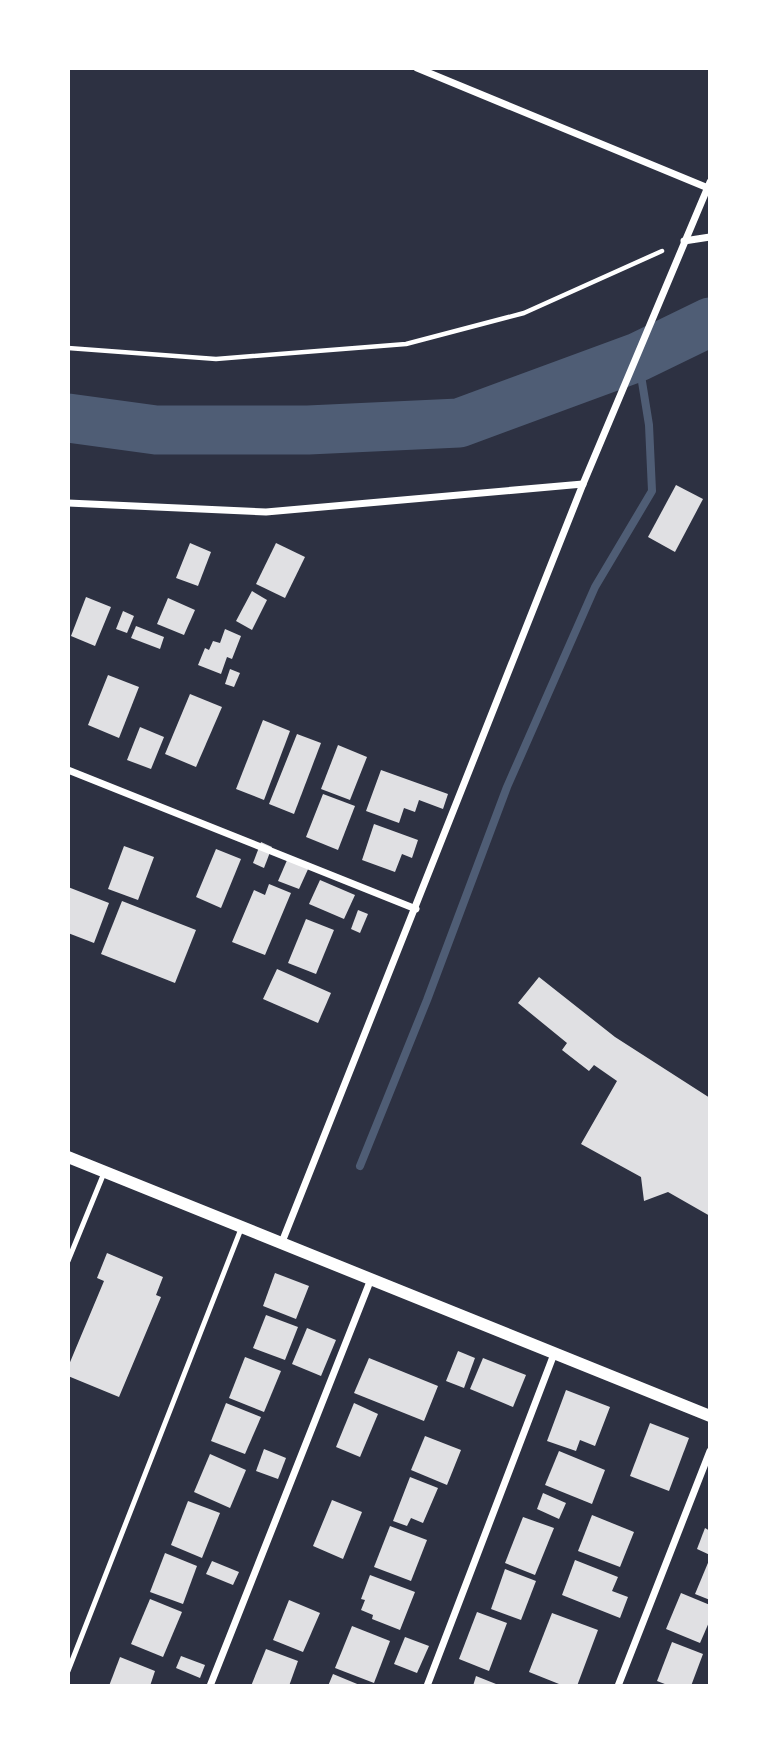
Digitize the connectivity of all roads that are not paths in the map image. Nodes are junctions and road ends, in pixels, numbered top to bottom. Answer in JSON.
{"nodes":[{"id":1,"x":417,"y":68,"type":"edge"},
{"id":2,"x":709,"y":185,"type":"edge"},
{"id":3,"x":710,"y":237,"type":"edge"},
{"id":4,"x":684,"y":241,"type":"junction"},
{"id":5,"x":583,"y":484,"type":"junction"},
{"id":6,"x":68,"y":503,"type":"edge"},
{"id":7,"x":68,"y":770,"type":"edge"},
{"id":8,"x":416,"y":909,"type":"junction"},
{"id":9,"x":68,"y":1157,"type":"edge"},
{"id":10,"x":104,"y":1171,"type":"junction"},
{"id":11,"x":242,"y":1226,"type":"junction"},
{"id":12,"x":282,"y":1242,"type":"junction"},
{"id":13,"x":68,"y":1261,"type":"edge"},
{"id":14,"x":371,"y":1278,"type":"junction"},
{"id":15,"x":554,"y":1354,"type":"junction"},
{"id":16,"x":710,"y":1416,"type":"edge"},
{"id":17,"x":710,"y":1451,"type":"edge"},
{"id":18,"x":68,"y":1671,"type":"edge"},
{"id":19,"x":211,"y":1686,"type":"edge"},
{"id":20,"x":427,"y":1686,"type":"edge"},
{"id":21,"x":618,"y":1686,"type":"edge"}],
"edges":[{"from":1,"to":2,"type":"street"},
{"from":2,"to":4,"type":"street"},
{"from":3,"to":4,"type":"street"},
{"from":4,"to":5,"type":"street"},
{"from":5,"to":6,"type":"street"},
{"from":5,"to":8,"type":"street"},
{"from":7,"to":8,"type":"street"},
{"from":8,"to":12,"type":"street"},
{"from":9,"to":10,"type":"street"},
{"from":10,"to":11,"type":"street"},
{"from":10,"to":13,"type":"lane"},
{"from":11,"to":12,"type":"street"},
{"from":11,"to":18,"type":"lane"},
{"from":12,"to":14,"type":"street"},
{"from":14,"to":15,"type":"street"},
{"from":14,"to":19,"type":"street"},
{"from":15,"to":16,"type":"street"},
{"from":15,"to":20,"type":"street"},
{"from":17,"to":21,"type":"street"}]}
